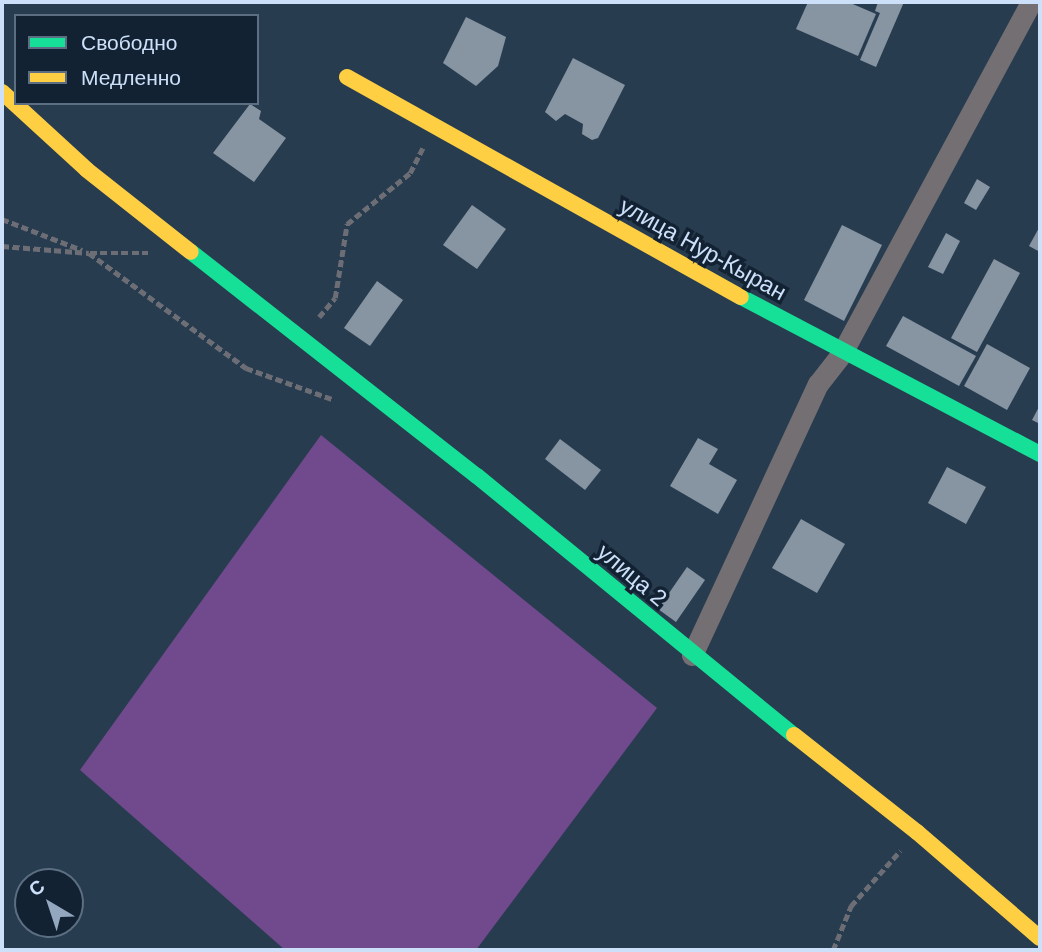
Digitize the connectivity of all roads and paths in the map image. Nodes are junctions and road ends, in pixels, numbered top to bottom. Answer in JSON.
{"nodes":[{"id":1,"x":1031,"y":2,"type":"edge"},
{"id":2,"x":347,"y":76,"type":"dead end"},
{"id":3,"x":16,"y":105,"type":"edge"},
{"id":4,"x":435,"y":126,"type":"junction"},
{"id":5,"x":2,"y":219,"type":"edge"},
{"id":6,"x":2,"y":246,"type":"edge"},
{"id":7,"x":89,"y":253,"type":"junction"},
{"id":8,"x":152,"y":253,"type":"dead end"},
{"id":9,"x":301,"y":339,"type":"junction"},
{"id":10,"x":842,"y":353,"type":"junction"},
{"id":11,"x":346,"y":402,"type":"dead end"},
{"id":12,"x":1040,"y":454,"type":"edge"},
{"id":13,"x":691,"y":655,"type":"junction"},
{"id":14,"x":917,"y":831,"type":"junction"},
{"id":15,"x":1040,"y":938,"type":"edge"},
{"id":16,"x":833,"y":950,"type":"edge"}],
"edges":[{"from":1,"to":10,"type":"street"},
{"from":2,"to":4,"type":"street","name":"улица Нур-Кыран"},
{"from":3,"to":9,"type":"street","name":"улица 2"},
{"from":4,"to":9,"type":"path"},
{"from":4,"to":10,"type":"street","name":"улица Нур-Кыран"},
{"from":5,"to":7,"type":"path"},
{"from":6,"to":7,"type":"path"},
{"from":7,"to":8,"type":"path"},
{"from":7,"to":11,"type":"path"},
{"from":9,"to":13,"type":"street","name":"улица 2"},
{"from":10,"to":12,"type":"street","name":"улица Нур-Кыран"},
{"from":10,"to":13,"type":"street"},
{"from":13,"to":14,"type":"street","name":"улица 2"},
{"from":14,"to":15,"type":"street","name":"улица 2"},
{"from":14,"to":16,"type":"path"}]}
